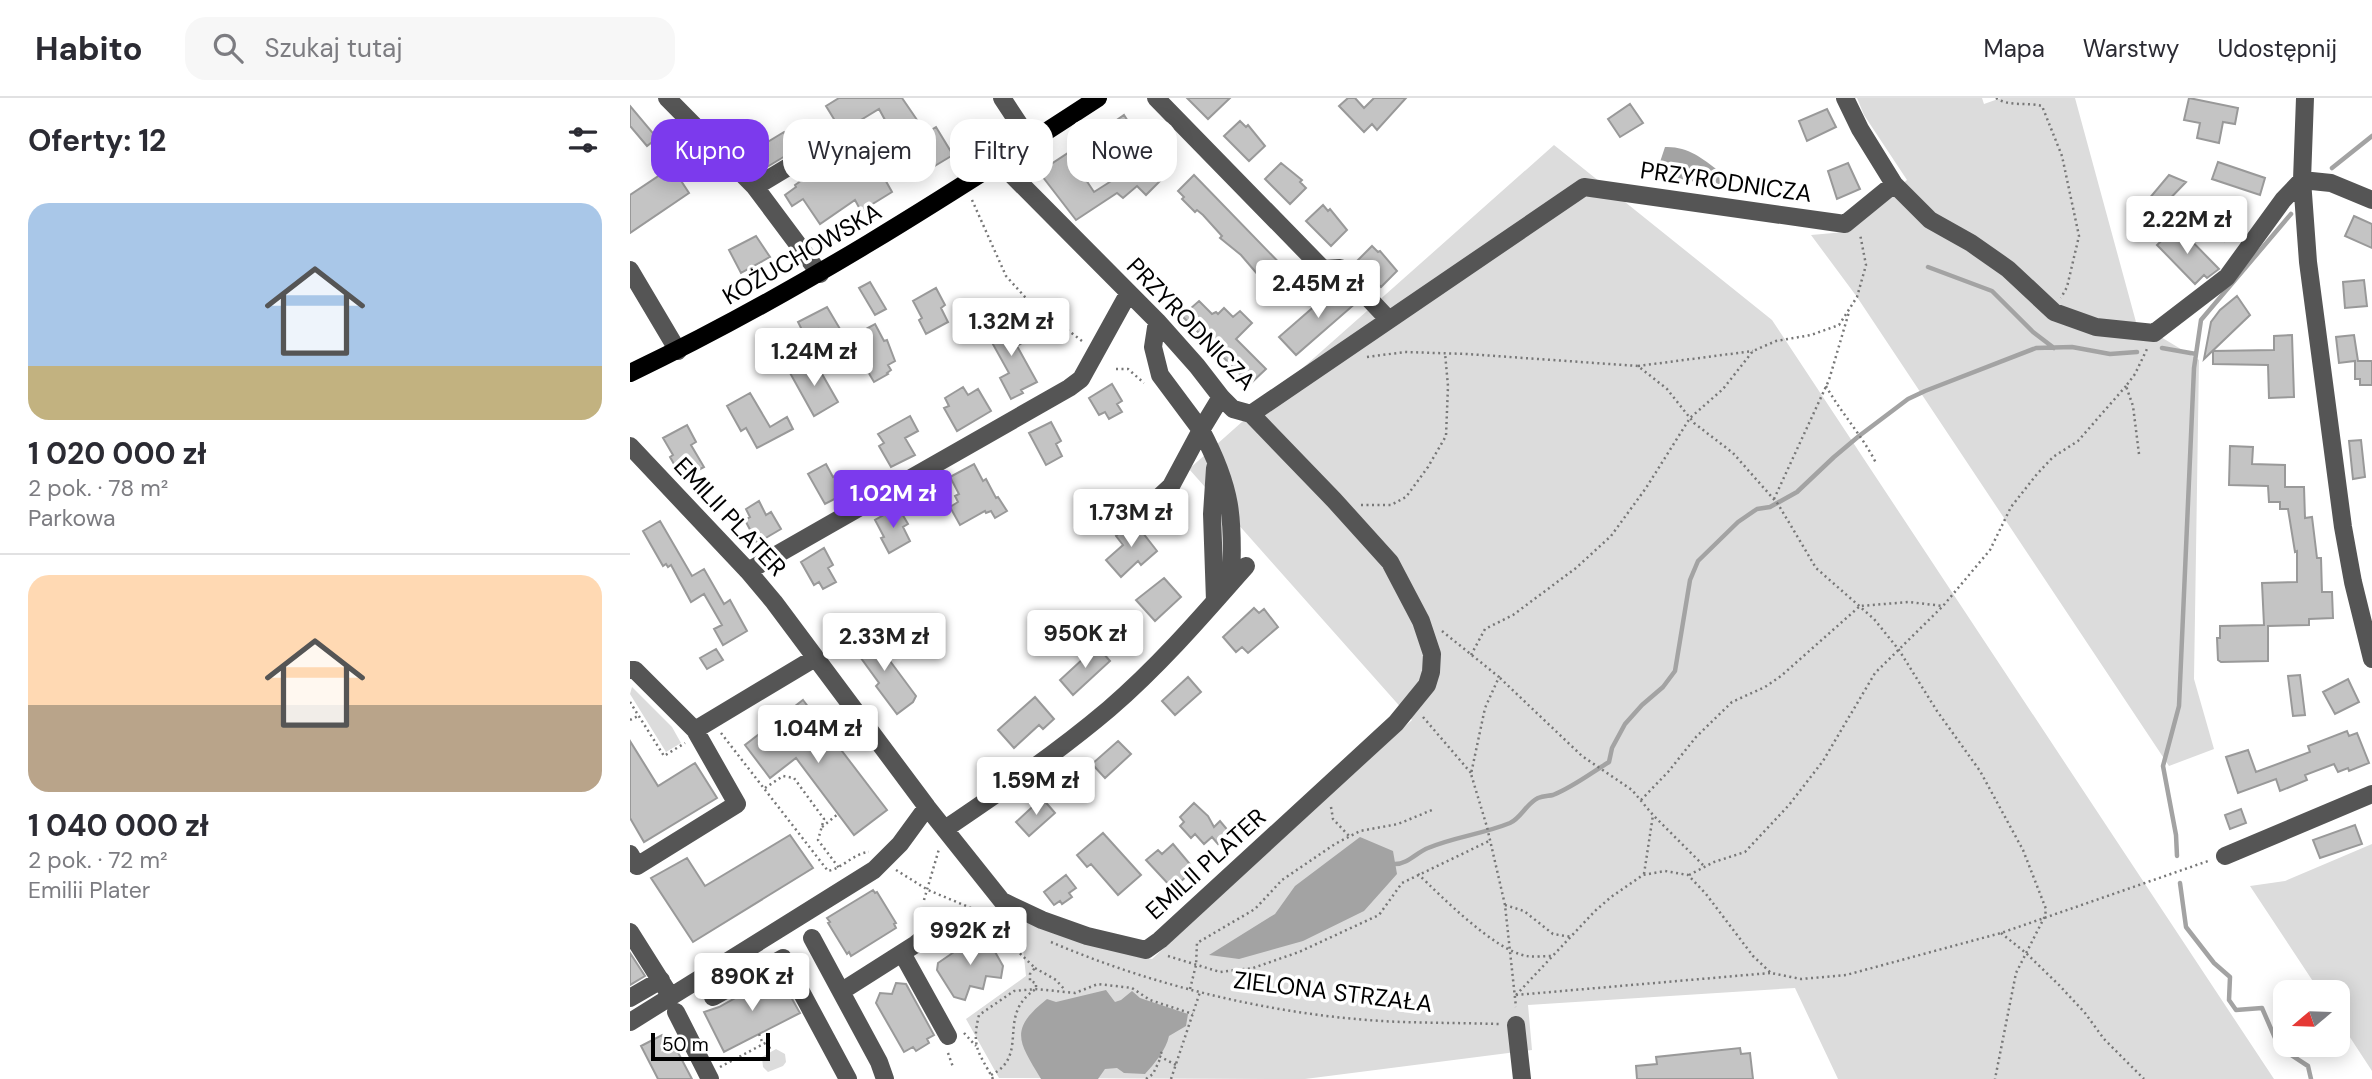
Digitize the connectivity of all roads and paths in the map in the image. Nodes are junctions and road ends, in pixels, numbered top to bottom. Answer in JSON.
{"nodes":[{"id":1,"x":667,"y":98,"type":"edge"},
{"id":2,"x":1002,"y":98,"type":"edge"},
{"id":3,"x":1098,"y":98,"type":"edge"},
{"id":4,"x":1156,"y":98,"type":"edge"},
{"id":5,"x":1845,"y":98,"type":"edge"},
{"id":6,"x":1996,"y":98,"type":"edge"},
{"id":7,"x":2305,"y":98,"type":"edge"},
{"id":8,"x":1016,"y":119,"type":"edge"},
{"id":9,"x":1053,"y":128,"type":"edge"},
{"id":10,"x":783,"y":171,"type":"edge"},
{"id":11,"x":2302,"y":180,"type":"junction"},
{"id":12,"x":970,"y":182,"type":"edge"},
{"id":13,"x":1019,"y":182,"type":"edge"},
{"id":14,"x":1894,"y":184,"type":"junction"},
{"id":15,"x":755,"y":187,"type":"junction"},
{"id":16,"x":972,"y":200,"type":"dead end"},
{"id":17,"x":2372,"y":200,"type":"edge"},
{"id":18,"x":1854,"y":216,"type":"junction"},
{"id":19,"x":630,"y":270,"type":"edge"},
{"id":20,"x":820,"y":274,"type":"junction"},
{"id":21,"x":1128,"y":294,"type":"junction"},
{"id":22,"x":1850,"y":308,"type":"junction"},
{"id":23,"x":2054,"y":313,"type":"junction"},
{"id":24,"x":1390,"y":320,"type":"junction"},
{"id":25,"x":1157,"y":321,"type":"junction"},
{"id":26,"x":2154,"y":333,"type":"junction"},
{"id":27,"x":678,"y":351,"type":"junction"},
{"id":28,"x":1096,"y":351,"type":"junction"},
{"id":29,"x":1753,"y":351,"type":"junction"},
{"id":30,"x":1445,"y":353,"type":"junction"},
{"id":31,"x":1367,"y":356,"type":"dead end"},
{"id":32,"x":1638,"y":366,"type":"junction"},
{"id":33,"x":630,"y":373,"type":"edge"},
{"id":34,"x":1826,"y":386,"type":"junction"},
{"id":35,"x":2126,"y":386,"type":"junction"},
{"id":36,"x":1222,"y":397,"type":"junction"},
{"id":37,"x":1251,"y":414,"type":"junction"},
{"id":38,"x":1690,"y":418,"type":"junction"},
{"id":39,"x":1201,"y":430,"type":"junction"},
{"id":40,"x":630,"y":446,"type":"edge"},
{"id":41,"x":2139,"y":454,"type":"dead end"},
{"id":42,"x":1215,"y":456,"type":"junction"},
{"id":43,"x":1876,"y":463,"type":"dead end"},
{"id":44,"x":1335,"y":500,"type":"junction"},
{"id":45,"x":1775,"y":502,"type":"junction"},
{"id":46,"x":1144,"y":511,"type":"dead end"},
{"id":47,"x":1247,"y":566,"type":"dead end"},
{"id":48,"x":748,"y":571,"type":"junction"},
{"id":49,"x":1231,"y":583,"type":"junction"},
{"id":50,"x":1215,"y":601,"type":"junction"},
{"id":51,"x":1860,"y":606,"type":"junction"},
{"id":52,"x":1943,"y":606,"type":"junction"},
{"id":53,"x":1421,"y":621,"type":"junction"},
{"id":54,"x":1899,"y":650,"type":"junction"},
{"id":55,"x":1471,"y":655,"type":"junction"},
{"id":56,"x":816,"y":658,"type":"junction"},
{"id":57,"x":2372,"y":659,"type":"edge"},
{"id":58,"x":630,"y":670,"type":"edge"},
{"id":59,"x":1499,"y":677,"type":"junction"},
{"id":60,"x":630,"y":702,"type":"edge"},
{"id":61,"x":1415,"y":702,"type":"junction"},
{"id":62,"x":638,"y":716,"type":"junction"},
{"id":63,"x":630,"y":720,"type":"edge"},
{"id":64,"x":712,"y":721,"type":"junction"},
{"id":65,"x":693,"y":735,"type":"junction"},
{"id":66,"x":1471,"y":774,"type":"junction"},
{"id":67,"x":1334,"y":780,"type":"junction"},
{"id":68,"x":765,"y":788,"type":"junction"},
{"id":69,"x":2372,"y":794,"type":"edge"},
{"id":70,"x":1641,"y":800,"type":"junction"},
{"id":71,"x":927,"y":807,"type":"junction"},
{"id":72,"x":1432,"y":810,"type":"dead end"},
{"id":73,"x":838,"y":814,"type":"dead end"},
{"id":74,"x":1653,"y":815,"type":"junction"},
{"id":75,"x":822,"y":827,"type":"junction"},
{"id":76,"x":945,"y":829,"type":"junction"},
{"id":77,"x":1349,"y":837,"type":"junction"},
{"id":78,"x":1489,"y":841,"type":"junction"},
{"id":79,"x":630,"y":854,"type":"edge"},
{"id":80,"x":2225,"y":856,"type":"joint"},
{"id":81,"x":887,"y":859,"type":"junction"},
{"id":82,"x":1705,"y":867,"type":"junction"},
{"id":83,"x":839,"y":868,"type":"junction"},
{"id":84,"x":1418,"y":874,"type":"junction"},
{"id":85,"x":1643,"y":875,"type":"junction"},
{"id":86,"x":1688,"y":876,"type":"junction"},
{"id":87,"x":926,"y":889,"type":"junction"},
{"id":88,"x":1505,"y":905,"type":"junction"},
{"id":89,"x":923,"y":916,"type":"dead end"},
{"id":90,"x":2045,"y":916,"type":"junction"},
{"id":91,"x":998,"y":920,"type":"junction"},
{"id":92,"x":1009,"y":924,"type":"dead end"},
{"id":93,"x":630,"y":932,"type":"edge"},
{"id":94,"x":2001,"y":933,"type":"junction"},
{"id":95,"x":1572,"y":937,"type":"junction"},
{"id":96,"x":811,"y":938,"type":"dead end"},
{"id":97,"x":1044,"y":939,"type":"dead end"},
{"id":98,"x":1511,"y":949,"type":"junction"},
{"id":99,"x":1146,"y":950,"type":"junction"},
{"id":100,"x":902,"y":953,"type":"junction"},
{"id":101,"x":2026,"y":953,"type":"junction"},
{"id":102,"x":1554,"y":956,"type":"junction"},
{"id":103,"x":1196,"y":965,"type":"junction"},
{"id":104,"x":1035,"y":968,"type":"junction"},
{"id":105,"x":1771,"y":973,"type":"junction"},
{"id":106,"x":661,"y":980,"type":"junction"},
{"id":107,"x":1037,"y":989,"type":"junction"},
{"id":108,"x":1191,"y":989,"type":"junction"},
{"id":109,"x":1065,"y":990,"type":"junction"},
{"id":110,"x":842,"y":991,"type":"junction"},
{"id":111,"x":1200,"y":992,"type":"junction"},
{"id":112,"x":1516,"y":996,"type":"junction"},
{"id":113,"x":630,"y":998,"type":"edge"},
{"id":114,"x":713,"y":998,"type":"dead end"},
{"id":115,"x":671,"y":1003,"type":"junction"},
{"id":116,"x":1193,"y":1014,"type":"junction"},
{"id":117,"x":630,"y":1022,"type":"edge"},
{"id":118,"x":1516,"y":1025,"type":"joint"},
{"id":119,"x":759,"y":1034,"type":"dead end"},
{"id":120,"x":948,"y":1036,"type":"dead end"},
{"id":121,"x":766,"y":1042,"type":"junction"},
{"id":122,"x":771,"y":1051,"type":"dead end"},
{"id":123,"x":1161,"y":1052,"type":"dead end"},
{"id":124,"x":1161,"y":1057,"type":"junction"},
{"id":125,"x":1176,"y":1065,"type":"junction"},
{"id":126,"x":712,"y":1074,"type":"edge"},
{"id":127,"x":992,"y":1077,"type":"edge"},
{"id":128,"x":848,"y":1079,"type":"edge"},
{"id":129,"x":885,"y":1079,"type":"edge"},
{"id":130,"x":1146,"y":1079,"type":"edge"},
{"id":131,"x":1171,"y":1079,"type":"edge"},
{"id":132,"x":1522,"y":1079,"type":"edge"},
{"id":133,"x":1995,"y":1079,"type":"edge"},
{"id":134,"x":2144,"y":1079,"type":"edge"}],
"edges":[{"from":1,"to":15,"type":"street"},
{"from":2,"to":8,"type":"street"},
{"from":3,"to":9,"type":"main road","name":"KOŻUCHOWSKA"},
{"from":4,"to":24,"type":"street"},
{"from":5,"to":14,"type":"street"},
{"from":6,"to":23,"type":"path"},
{"from":7,"to":11,"type":"street"},
{"from":10,"to":15,"type":"street"},
{"from":11,"to":17,"type":"street"},
{"from":11,"to":26,"type":"street"},
{"from":11,"to":57,"type":"street"},
{"from":12,"to":20,"type":"main road","name":"KOŻUCHOWSKA"},
{"from":13,"to":21,"type":"street","name":"PRZYRODNICZA"},
{"from":14,"to":18,"type":"street","name":"PRZYRODNICZA"},
{"from":14,"to":23,"type":"street"},
{"from":15,"to":20,"type":"street"},
{"from":16,"to":28,"type":"path"},
{"from":18,"to":22,"type":"path"},
{"from":18,"to":24,"type":"street","name":"PRZYRODNICZA"},
{"from":19,"to":27,"type":"street"},
{"from":20,"to":27,"type":"main road","name":"KOŻUCHOWSKA"},
{"from":21,"to":25,"type":"street","name":"PRZYRODNICZA"},
{"from":21,"to":28,"type":"street"},
{"from":22,"to":29,"type":"path"},
{"from":22,"to":34,"type":"path"},
{"from":23,"to":26,"type":"street"},
{"from":24,"to":37,"type":"street","name":"PRZYRODNICZA"},
{"from":25,"to":36,"type":"street","name":"PRZYRODNICZA"},
{"from":25,"to":39,"type":"street"},
{"from":26,"to":35,"type":"path"},
{"from":27,"to":33,"type":"main road","name":"KOŻUCHOWSKA"},
{"from":28,"to":48,"type":"street"},
{"from":29,"to":32,"type":"path"},
{"from":29,"to":38,"type":"path"},
{"from":30,"to":31,"type":"path"},
{"from":30,"to":32,"type":"path"},
{"from":30,"to":44,"type":"path"},
{"from":32,"to":38,"type":"path"},
{"from":34,"to":43,"type":"path"},
{"from":34,"to":45,"type":"path"},
{"from":35,"to":41,"type":"path"},
{"from":35,"to":52,"type":"path"},
{"from":36,"to":37,"type":"street","name":"PRZYRODNICZA"},
{"from":36,"to":39,"type":"street"},
{"from":37,"to":44,"type":"street","name":"EMILII PLATER"},
{"from":38,"to":45,"type":"path"},
{"from":38,"to":55,"type":"path"},
{"from":39,"to":42,"type":"street"},
{"from":39,"to":46,"type":"street"},
{"from":40,"to":48,"type":"street","name":"EMILII PLATER"},
{"from":42,"to":49,"type":"street"},
{"from":42,"to":50,"type":"street"},
{"from":44,"to":53,"type":"street","name":"EMILII PLATER"},
{"from":45,"to":51,"type":"path"},
{"from":47,"to":49,"type":"street"},
{"from":48,"to":56,"type":"street","name":"EMILII PLATER"},
{"from":49,"to":50,"type":"street"},
{"from":50,"to":76,"type":"street"},
{"from":51,"to":52,"type":"path"},
{"from":51,"to":54,"type":"path"},
{"from":51,"to":70,"type":"path"},
{"from":52,"to":54,"type":"path"},
{"from":53,"to":55,"type":"path"},
{"from":53,"to":61,"type":"street","name":"EMILII PLATER"},
{"from":54,"to":82,"type":"path"},
{"from":54,"to":90,"type":"path"},
{"from":55,"to":59,"type":"path"},
{"from":56,"to":64,"type":"street"},
{"from":56,"to":71,"type":"street","name":"EMILII PLATER"},
{"from":58,"to":65,"type":"street"},
{"from":59,"to":66,"type":"path"},
{"from":59,"to":70,"type":"path"},
{"from":60,"to":62,"type":"path"},
{"from":61,"to":66,"type":"path"},
{"from":61,"to":67,"type":"street","name":"EMILII PLATER"},
{"from":62,"to":63,"type":"path"},
{"from":62,"to":65,"type":"path"},
{"from":64,"to":65,"type":"street"},
{"from":64,"to":68,"type":"path"},
{"from":65,"to":79,"type":"street"},
{"from":66,"to":78,"type":"path"},
{"from":67,"to":77,"type":"path"},
{"from":67,"to":99,"type":"street","name":"EMILII PLATER"},
{"from":68,"to":75,"type":"path"},
{"from":68,"to":83,"type":"path"},
{"from":69,"to":80,"type":"street"},
{"from":70,"to":74,"type":"path"},
{"from":71,"to":76,"type":"street","name":"EMILII PLATER"},
{"from":71,"to":81,"type":"street"},
{"from":72,"to":77,"type":"path"},
{"from":73,"to":75,"type":"path"},
{"from":74,"to":82,"type":"path"},
{"from":74,"to":85,"type":"path"},
{"from":75,"to":83,"type":"path"},
{"from":76,"to":87,"type":"path"},
{"from":76,"to":99,"type":"street","name":"EMILII PLATER"},
{"from":77,"to":103,"type":"path"},
{"from":78,"to":84,"type":"path"},
{"from":78,"to":88,"type":"path"},
{"from":80,"to":90,"type":"path"},
{"from":81,"to":83,"type":"path"},
{"from":81,"to":87,"type":"path"},
{"from":81,"to":115,"type":"street"},
{"from":82,"to":86,"type":"path"},
{"from":84,"to":98,"type":"path"},
{"from":84,"to":103,"type":"path"},
{"from":85,"to":86,"type":"path"},
{"from":85,"to":95,"type":"path"},
{"from":86,"to":105,"type":"path"},
{"from":87,"to":91,"type":"path"},
{"from":88,"to":95,"type":"path"},
{"from":88,"to":98,"type":"path"},
{"from":89,"to":100,"type":"street"},
{"from":90,"to":94,"type":"path"},
{"from":90,"to":101,"type":"path"},
{"from":91,"to":92,"type":"path"},
{"from":91,"to":104,"type":"path"},
{"from":93,"to":106,"type":"street"},
{"from":94,"to":101,"type":"path"},
{"from":94,"to":105,"type":"path"},
{"from":95,"to":102,"type":"path"},
{"from":96,"to":110,"type":"street"},
{"from":97,"to":108,"type":"path","name":"ZIELONA STRZAŁA"},
{"from":98,"to":102,"type":"path"},
{"from":98,"to":112,"type":"path"},
{"from":99,"to":103,"type":"path"},
{"from":100,"to":110,"type":"street"},
{"from":100,"to":120,"type":"street"},
{"from":101,"to":133,"type":"path"},
{"from":101,"to":134,"type":"path"},
{"from":102,"to":112,"type":"path"},
{"from":103,"to":108,"type":"path"},
{"from":104,"to":107,"type":"path"},
{"from":104,"to":109,"type":"path"},
{"from":105,"to":112,"type":"path"},
{"from":106,"to":113,"type":"street"},
{"from":106,"to":115,"type":"street"},
{"from":107,"to":109,"type":"path"},
{"from":107,"to":127,"type":"path"},
{"from":107,"to":127,"type":"path"},
{"from":108,"to":111,"type":"path","name":"ZIELONA STRZAŁA"},
{"from":109,"to":116,"type":"path"},
{"from":110,"to":129,"type":"street"},
{"from":111,"to":116,"type":"path"},
{"from":111,"to":118,"type":"path","name":"ZIELONA STRZAŁA"},
{"from":114,"to":128,"type":"street"},
{"from":115,"to":117,"type":"street"},
{"from":115,"to":126,"type":"street"},
{"from":116,"to":125,"type":"path"},
{"from":118,"to":132,"type":"street"},
{"from":119,"to":121,"type":"path"},
{"from":121,"to":122,"type":"path"},
{"from":121,"to":126,"type":"path"},
{"from":123,"to":124,"type":"path"},
{"from":124,"to":125,"type":"path"},
{"from":124,"to":130,"type":"path"},
{"from":125,"to":131,"type":"path"}]}
